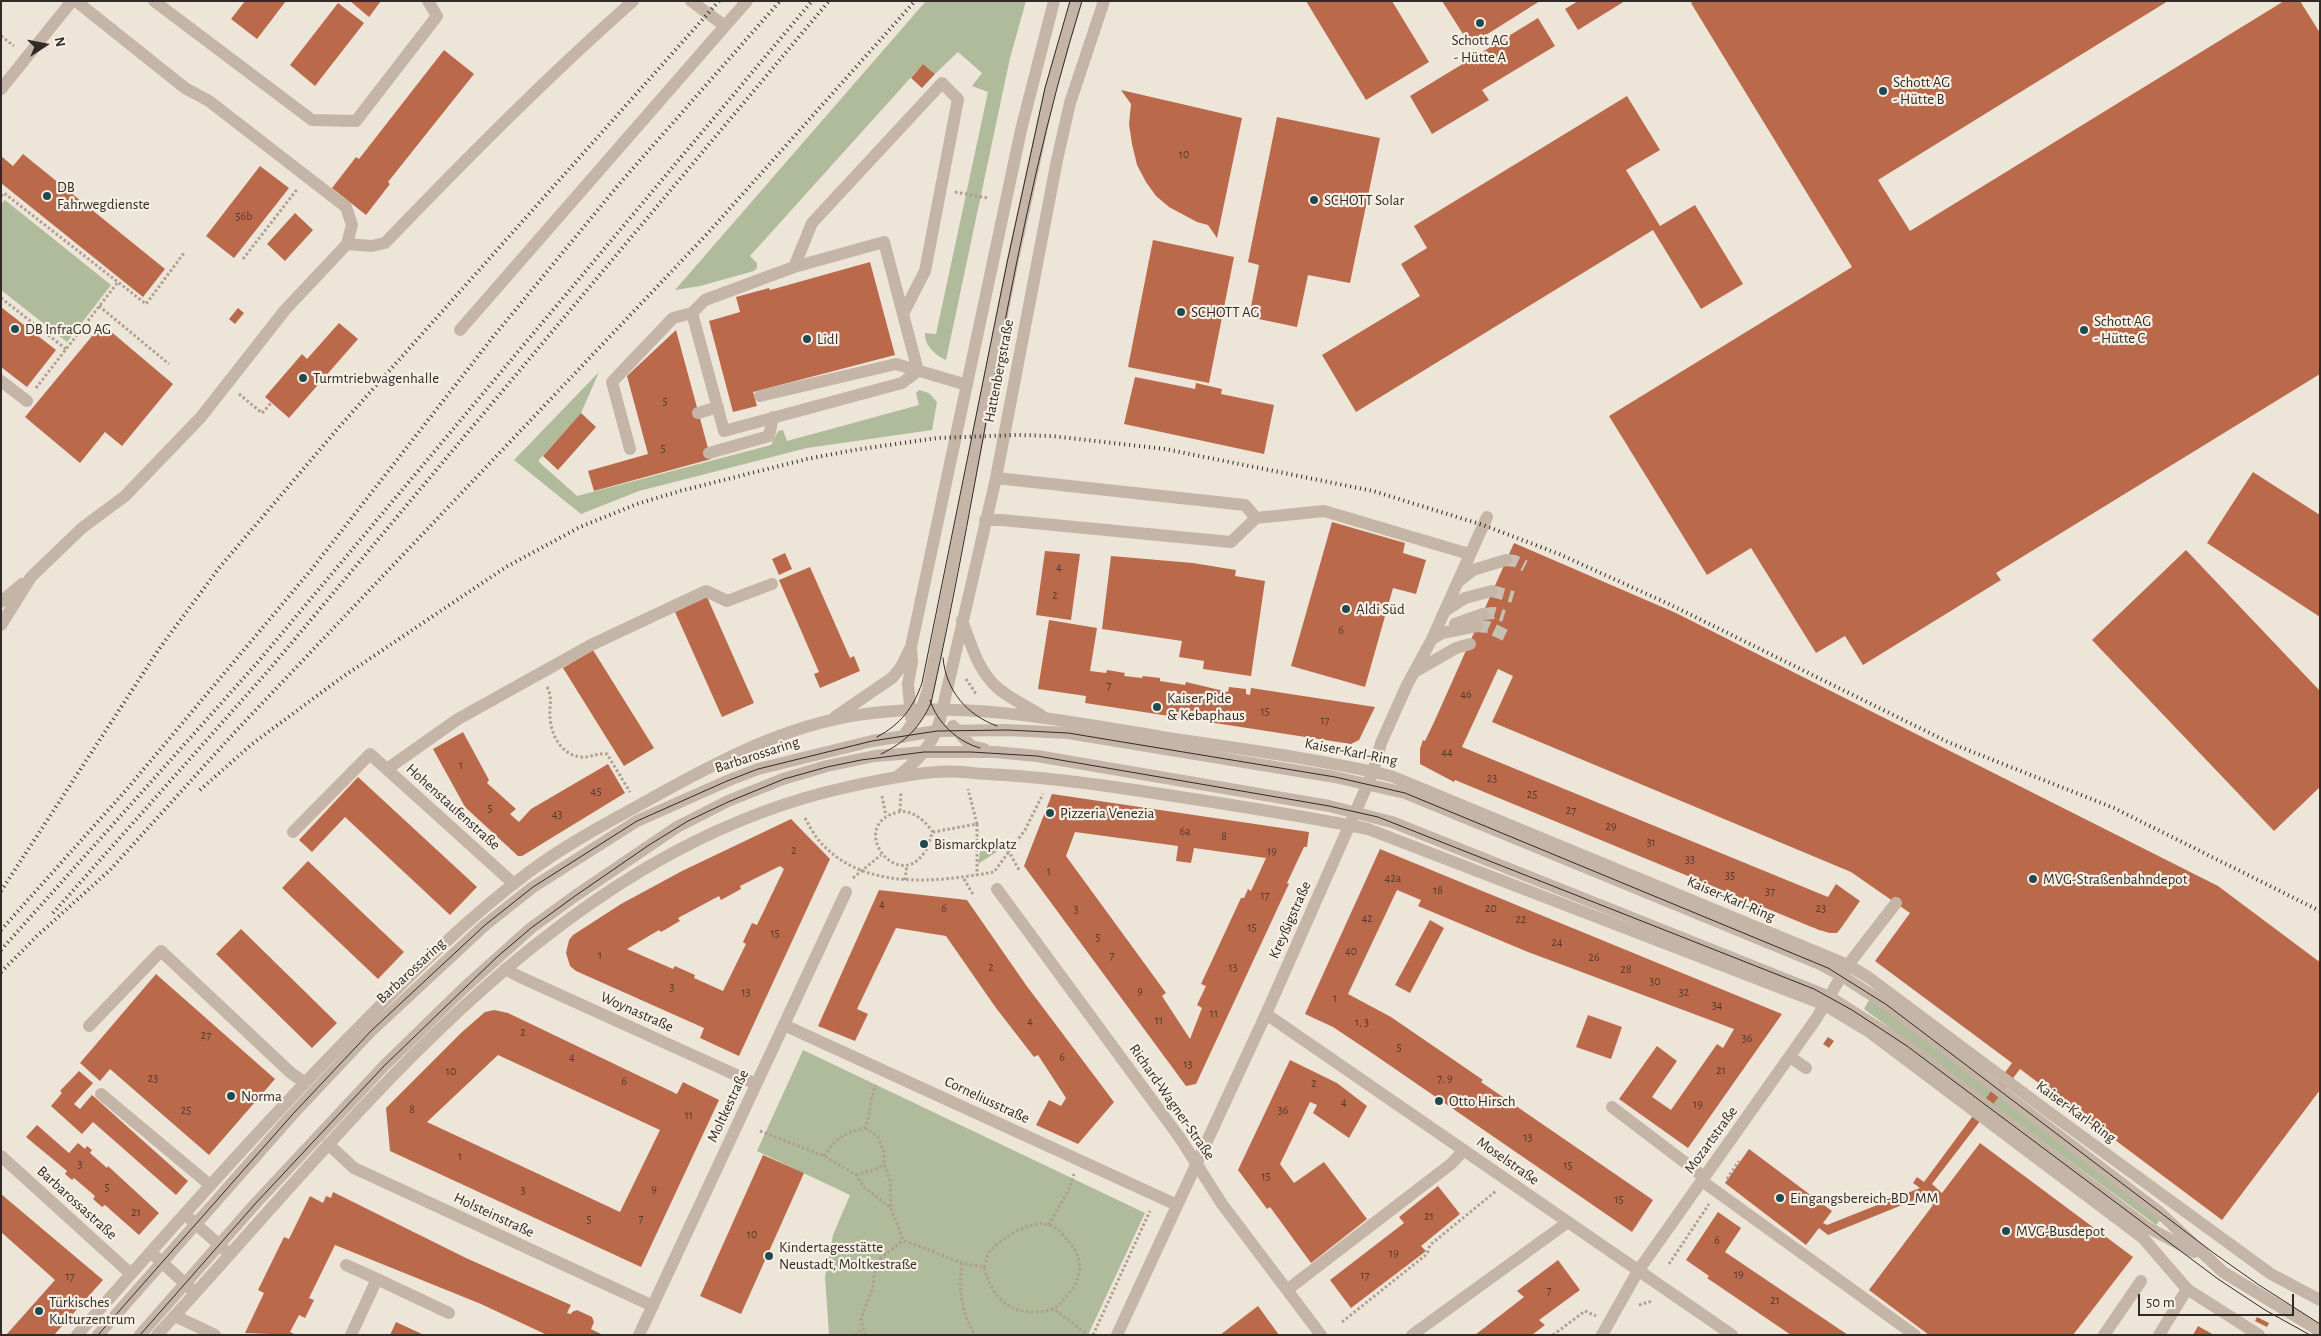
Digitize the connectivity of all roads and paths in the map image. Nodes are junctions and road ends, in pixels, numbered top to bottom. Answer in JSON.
{"nodes":[{"id":1,"x":72,"y":1,"type":"edge"},
{"id":2,"x":76,"y":1,"type":"edge"},
{"id":3,"x":154,"y":1,"type":"edge"},
{"id":4,"x":428,"y":1,"type":"edge"},
{"id":5,"x":632,"y":1,"type":"edge"},
{"id":6,"x":691,"y":1,"type":"edge"},
{"id":7,"x":747,"y":1,"type":"edge"},
{"id":8,"x":1054,"y":1,"type":"edge"},
{"id":9,"x":1076,"y":1,"type":"edge"},
{"id":10,"x":1104,"y":1,"type":"edge"},
{"id":11,"x":725,"y":26,"type":"junction"},
{"id":12,"x":1,"y":89,"type":"edge"},
{"id":13,"x":291,"y":182,"type":"dead end"},
{"id":14,"x":968,"y":194,"type":"dead end"},
{"id":15,"x":1,"y":196,"type":"edge"},
{"id":16,"x":988,"y":198,"type":"dead end"},
{"id":17,"x":347,"y":244,"type":"junction"},
{"id":18,"x":184,"y":253,"type":"dead end"},
{"id":19,"x":243,"y":259,"type":"dead end"},
{"id":20,"x":794,"y":267,"type":"junction"},
{"id":21,"x":118,"y":282,"type":"junction"},
{"id":22,"x":1,"y":298,"type":"edge"},
{"id":23,"x":99,"y":306,"type":"junction"},
{"id":24,"x":692,"y":313,"type":"junction"},
{"id":25,"x":903,"y":314,"type":"junction"},
{"id":26,"x":460,"y":330,"type":"dead end"},
{"id":27,"x":66,"y":349,"type":"junction"},
{"id":28,"x":169,"y":364,"type":"dead end"},
{"id":29,"x":918,"y":371,"type":"junction"},
{"id":30,"x":230,"y":379,"type":"junction"},
{"id":31,"x":1,"y":381,"type":"edge"},
{"id":32,"x":967,"y":385,"type":"junction"},
{"id":33,"x":760,"y":396,"type":"dead end"},
{"id":34,"x":26,"y":401,"type":"joint"},
{"id":35,"x":272,"y":403,"type":"dead end"},
{"id":36,"x":718,"y":407,"type":"junction"},
{"id":37,"x":698,"y":413,"type":"dead end"},
{"id":38,"x":773,"y":417,"type":"junction"},
{"id":39,"x":630,"y":448,"type":"dead end"},
{"id":40,"x":709,"y":453,"type":"dead end"},
{"id":41,"x":996,"y":478,"type":"junction"},
{"id":42,"x":1487,"y":516,"type":"dead end"},
{"id":43,"x":1256,"y":518,"type":"junction"},
{"id":44,"x":985,"y":520,"type":"junction"},
{"id":45,"x":1469,"y":554,"type":"junction"},
{"id":46,"x":1506,"y":560,"type":"tunnel mouth"},
{"id":47,"x":31,"y":577,"type":"junction"},
{"id":48,"x":1457,"y":582,"type":"junction"},
{"id":49,"x":772,"y":584,"type":"dead end"},
{"id":50,"x":1492,"y":591,"type":"tunnel mouth"},
{"id":51,"x":1,"y":602,"type":"edge"},
{"id":52,"x":1444,"y":613,"type":"junction"},
{"id":53,"x":1483,"y":614,"type":"tunnel mouth"},
{"id":54,"x":962,"y":620,"type":"junction"},
{"id":55,"x":1,"y":625,"type":"edge"},
{"id":56,"x":1477,"y":626,"type":"tunnel mouth"},
{"id":57,"x":1437,"y":636,"type":"junction"},
{"id":58,"x":1470,"y":644,"type":"dead end"},
{"id":59,"x":911,"y":647,"type":"junction"},
{"id":60,"x":934,"y":660,"type":"junction"},
{"id":61,"x":539,"y":673,"type":"junction"},
{"id":62,"x":1414,"y":673,"type":"junction"},
{"id":63,"x":916,"y":710,"type":"junction"},
{"id":64,"x":943,"y":710,"type":"junction"},
{"id":65,"x":1044,"y":717,"type":"junction"},
{"id":66,"x":824,"y":722,"type":"junction"},
{"id":67,"x":955,"y":730,"type":"junction"},
{"id":68,"x":912,"y":731,"type":"junction"},
{"id":69,"x":937,"y":731,"type":"junction"},
{"id":70,"x":924,"y":752,"type":"junction"},
{"id":71,"x":995,"y":752,"type":"junction"},
{"id":72,"x":875,"y":756,"type":"junction"},
{"id":73,"x":387,"y":769,"type":"junction"},
{"id":74,"x":941,"y":771,"type":"junction"},
{"id":75,"x":1373,"y":772,"type":"junction"},
{"id":76,"x":899,"y":775,"type":"junction"},
{"id":77,"x":1368,"y":784,"type":"junction"},
{"id":78,"x":968,"y":788,"type":"dead end"},
{"id":79,"x":901,"y":790,"type":"dead end"},
{"id":80,"x":1044,"y":791,"type":"dead end"},
{"id":81,"x":632,"y":795,"type":"dead end"},
{"id":82,"x":883,"y":796,"type":"dead end"},
{"id":83,"x":900,"y":811,"type":"junction"},
{"id":84,"x":1356,"y":812,"type":"junction"},
{"id":85,"x":803,"y":814,"type":"dead end"},
{"id":86,"x":886,"y":816,"type":"junction"},
{"id":87,"x":977,"y":824,"type":"junction"},
{"id":88,"x":1350,"y":825,"type":"junction"},
{"id":89,"x":293,"y":832,"type":"dead end"},
{"id":90,"x":933,"y":832,"type":"junction"},
{"id":91,"x":1008,"y":850,"type":"junction"},
{"id":92,"x":881,"y":855,"type":"junction"},
{"id":93,"x":907,"y":865,"type":"junction"},
{"id":94,"x":862,"y":870,"type":"junction"},
{"id":95,"x":1019,"y":870,"type":"dead end"},
{"id":96,"x":977,"y":875,"type":"junction"},
{"id":97,"x":854,"y":876,"type":"dead end"},
{"id":98,"x":964,"y":878,"type":"junction"},
{"id":99,"x":905,"y":880,"type":"junction"},
{"id":100,"x":514,"y":884,"type":"junction"},
{"id":101,"x":997,"y":889,"type":"dead end"},
{"id":102,"x":846,"y":892,"type":"dead end"},
{"id":103,"x":974,"y":896,"type":"dead end"},
{"id":104,"x":1896,"y":903,"type":"dead end"},
{"id":105,"x":506,"y":969,"type":"junction"},
{"id":106,"x":1845,"y":971,"type":"junction"},
{"id":107,"x":1827,"y":1001,"type":"junction"},
{"id":108,"x":1266,"y":1014,"type":"junction"},
{"id":109,"x":784,"y":1025,"type":"junction"},
{"id":110,"x":89,"y":1026,"type":"dead end"},
{"id":111,"x":1790,"y":1057,"type":"junction"},
{"id":112,"x":1806,"y":1068,"type":"dead end"},
{"id":113,"x":883,"y":1070,"type":"junction"},
{"id":114,"x":304,"y":1082,"type":"junction"},
{"id":115,"x":756,"y":1084,"type":"junction"},
{"id":116,"x":101,"y":1094,"type":"dead end"},
{"id":117,"x":1612,"y":1107,"type":"dead end"},
{"id":118,"x":865,"y":1128,"type":"junction"},
{"id":119,"x":760,"y":1130,"type":"dead end"},
{"id":120,"x":328,"y":1144,"type":"junction"},
{"id":121,"x":1464,"y":1150,"type":"junction"},
{"id":122,"x":1,"y":1156,"type":"edge"},
{"id":123,"x":824,"y":1156,"type":"junction"},
{"id":124,"x":1080,"y":1162,"type":"junction"},
{"id":125,"x":884,"y":1164,"type":"junction"},
{"id":126,"x":1196,"y":1164,"type":"junction"},
{"id":127,"x":856,"y":1175,"type":"junction"},
{"id":128,"x":1703,"y":1179,"type":"junction"},
{"id":129,"x":1509,"y":1181,"type":"junction"},
{"id":130,"x":210,"y":1185,"type":"junction"},
{"id":131,"x":1158,"y":1196,"type":"junction"},
{"id":132,"x":1177,"y":1205,"type":"junction"},
{"id":133,"x":891,"y":1208,"type":"junction"},
{"id":134,"x":185,"y":1214,"type":"junction"},
{"id":135,"x":1568,"y":1222,"type":"junction"},
{"id":136,"x":196,"y":1224,"type":"junction"},
{"id":137,"x":1049,"y":1225,"type":"junction"},
{"id":138,"x":903,"y":1240,"type":"junction"},
{"id":139,"x":219,"y":1244,"type":"junction"},
{"id":140,"x":150,"y":1252,"type":"junction"},
{"id":141,"x":230,"y":1254,"type":"junction"},
{"id":142,"x":2210,"y":1261,"type":"junction"},
{"id":143,"x":162,"y":1262,"type":"junction"},
{"id":144,"x":962,"y":1263,"type":"junction"},
{"id":145,"x":346,"y":1265,"type":"dead end"},
{"id":146,"x":984,"y":1268,"type":"junction"},
{"id":147,"x":1638,"y":1271,"type":"junction"},
{"id":148,"x":131,"y":1274,"type":"junction"},
{"id":149,"x":377,"y":1279,"type":"junction"},
{"id":150,"x":2141,"y":1281,"type":"dead end"},
{"id":151,"x":185,"y":1283,"type":"junction"},
{"id":152,"x":2187,"y":1289,"type":"junction"},
{"id":153,"x":1287,"y":1290,"type":"junction"},
{"id":154,"x":195,"y":1292,"type":"junction"},
{"id":155,"x":2320,"y":1300,"type":"edge"},
{"id":156,"x":1661,"y":1305,"type":"dead end"},
{"id":157,"x":653,"y":1306,"type":"junction"},
{"id":158,"x":1054,"y":1309,"type":"junction"},
{"id":159,"x":1636,"y":1312,"type":"dead end"},
{"id":160,"x":449,"y":1313,"type":"dead end"},
{"id":161,"x":175,"y":1316,"type":"junction"},
{"id":162,"x":1342,"y":1322,"type":"dead end"},
{"id":163,"x":1610,"y":1322,"type":"junction"},
{"id":164,"x":862,"y":1330,"type":"junction"},
{"id":165,"x":2320,"y":1331,"type":"edge"},
{"id":166,"x":77,"y":1335,"type":"edge"},
{"id":167,"x":98,"y":1335,"type":"edge"},
{"id":168,"x":140,"y":1335,"type":"edge"},
{"id":169,"x":157,"y":1335,"type":"edge"},
{"id":170,"x":216,"y":1335,"type":"edge"},
{"id":171,"x":351,"y":1335,"type":"edge"},
{"id":172,"x":639,"y":1335,"type":"edge"},
{"id":173,"x":855,"y":1335,"type":"edge"},
{"id":174,"x":865,"y":1335,"type":"edge"},
{"id":175,"x":975,"y":1335,"type":"edge"},
{"id":176,"x":1088,"y":1335,"type":"edge"},
{"id":177,"x":1093,"y":1335,"type":"edge"},
{"id":178,"x":1117,"y":1335,"type":"edge"},
{"id":179,"x":1321,"y":1335,"type":"edge"},
{"id":180,"x":1412,"y":1335,"type":"edge"},
{"id":181,"x":1553,"y":1335,"type":"edge"},
{"id":182,"x":1602,"y":1335,"type":"edge"},
{"id":183,"x":1732,"y":1335,"type":"edge"},
{"id":184,"x":1915,"y":1335,"type":"edge"},
{"id":185,"x":2104,"y":1335,"type":"edge"},
{"id":186,"x":2159,"y":1335,"type":"edge"},
{"id":187,"x":2259,"y":1335,"type":"edge"}],
"edges":[{"from":1,"to":12,"type":"street"},
{"from":2,"to":17,"type":"street"},
{"from":3,"to":4,"type":"street"},
{"from":5,"to":17,"type":"street"},
{"from":6,"to":11,"type":"street"},
{"from":7,"to":11,"type":"street"},
{"from":8,"to":32,"type":"street","name":"Hattenbergstraße"},
{"from":9,"to":60,"type":"street","name":"Hattenbergstraße"},
{"from":10,"to":41,"type":"street","name":"Hattenbergstraße"},
{"from":11,"to":26,"type":"street"},
{"from":13,"to":19,"type":"path"},
{"from":14,"to":16,"type":"path"},
{"from":15,"to":21,"type":"path"},
{"from":17,"to":30,"type":"street"},
{"from":18,"to":21,"type":"path"},
{"from":20,"to":24,"type":"street"},
{"from":20,"to":25,"type":"street"},
{"from":20,"to":25,"type":"street"},
{"from":21,"to":23,"type":"path"},
{"from":22,"to":27,"type":"path"},
{"from":23,"to":27,"type":"path"},
{"from":23,"to":28,"type":"path"},
{"from":24,"to":36,"type":"street"},
{"from":24,"to":39,"type":"street"},
{"from":25,"to":29,"type":"street"},
{"from":27,"to":34,"type":"path"},
{"from":29,"to":32,"type":"street"},
{"from":29,"to":33,"type":"street"},
{"from":29,"to":38,"type":"street"},
{"from":30,"to":35,"type":"path"},
{"from":30,"to":47,"type":"street"},
{"from":31,"to":34,"type":"street"},
{"from":32,"to":59,"type":"street","name":"Hattenbergstraße"},
{"from":36,"to":37,"type":"street"},
{"from":36,"to":38,"type":"street"},
{"from":38,"to":40,"type":"street"},
{"from":41,"to":43,"type":"street"},
{"from":41,"to":44,"type":"street","name":"Hattenbergstraße"},
{"from":42,"to":45,"type":"street","name":"Kreyßigstraße"},
{"from":43,"to":44,"type":"street"},
{"from":43,"to":45,"type":"street"},
{"from":44,"to":54,"type":"street","name":"Hattenbergstraße"},
{"from":45,"to":48,"type":"street","name":"Kreyßigstraße"},
{"from":46,"to":48,"type":"street"},
{"from":47,"to":51,"type":"street"},
{"from":47,"to":55,"type":"street"},
{"from":48,"to":52,"type":"street","name":"Kreyßigstraße"},
{"from":49,"to":61,"type":"street"},
{"from":50,"to":52,"type":"street"},
{"from":52,"to":57,"type":"street","name":"Kreyßigstraße"},
{"from":53,"to":57,"type":"street"},
{"from":54,"to":64,"type":"street"},
{"from":54,"to":65,"type":"street"},
{"from":56,"to":57,"type":"street"},
{"from":57,"to":62,"type":"street","name":"Kreyßigstraße"},
{"from":58,"to":62,"type":"street"},
{"from":59,"to":63,"type":"street"},
{"from":59,"to":66,"type":"street"},
{"from":60,"to":63,"type":"street"},
{"from":60,"to":64,"type":"street"},
{"from":61,"to":73,"type":"street"},
{"from":61,"to":81,"type":"path"},
{"from":62,"to":75,"type":"street","name":"Kreyßigstraße"},
{"from":63,"to":64,"type":"street"},
{"from":63,"to":66,"type":"street"},
{"from":63,"to":68,"type":"street"},
{"from":64,"to":65,"type":"street"},
{"from":64,"to":67,"type":"street"},
{"from":64,"to":69,"type":"street"},
{"from":65,"to":75,"type":"street","name":"Kaiser-Karl-Ring"},
{"from":66,"to":100,"type":"street","name":"Barbarossaring"},
{"from":67,"to":69,"type":"street"},
{"from":67,"to":71,"type":"street"},
{"from":67,"to":77,"type":"street","name":"Kaiser-Karl-Ring"},
{"from":68,"to":69,"type":"street"},
{"from":68,"to":70,"type":"street"},
{"from":68,"to":72,"type":"street"},
{"from":68,"to":136,"type":"street","name":"Barbarossaring"},
{"from":69,"to":70,"type":"street"},
{"from":70,"to":71,"type":"street"},
{"from":70,"to":72,"type":"street"},
{"from":70,"to":74,"type":"street"},
{"from":70,"to":76,"type":"street"},
{"from":71,"to":84,"type":"street","name":"Kaiser-Karl-Ring"},
{"from":72,"to":139,"type":"street"},
{"from":73,"to":89,"type":"street","name":"Hohenstaufenstraße"},
{"from":73,"to":100,"type":"street","name":"Hohenstaufenstraße"},
{"from":74,"to":76,"type":"street"},
{"from":74,"to":88,"type":"street","name":"Kaiser-Karl-Ring"},
{"from":75,"to":77,"type":"street","name":"Kreyßigstraße"},
{"from":75,"to":106,"type":"street","name":"Kaiser-Karl-Ring"},
{"from":76,"to":105,"type":"street"},
{"from":77,"to":84,"type":"street","name":"Kreyßigstraße"},
{"from":77,"to":106,"type":"street","name":"Kaiser-Karl-Ring"},
{"from":78,"to":87,"type":"path"},
{"from":79,"to":83,"type":"path"},
{"from":80,"to":91,"type":"path"},
{"from":82,"to":86,"type":"path"},
{"from":83,"to":86,"type":"path"},
{"from":83,"to":90,"type":"path"},
{"from":84,"to":88,"type":"street","name":"Kreyßigstraße"},
{"from":84,"to":107,"type":"street","name":"Kaiser-Karl-Ring"},
{"from":85,"to":94,"type":"path"},
{"from":86,"to":92,"type":"path"},
{"from":87,"to":90,"type":"path"},
{"from":87,"to":96,"type":"path"},
{"from":88,"to":107,"type":"street","name":"Kaiser-Karl-Ring"},
{"from":88,"to":108,"type":"street","name":"Kreyßigstraße"},
{"from":90,"to":93,"type":"path"},
{"from":91,"to":95,"type":"path"},
{"from":91,"to":96,"type":"path"},
{"from":92,"to":93,"type":"path"},
{"from":92,"to":94,"type":"path"},
{"from":93,"to":99,"type":"path"},
{"from":94,"to":97,"type":"path"},
{"from":94,"to":99,"type":"path"},
{"from":96,"to":98,"type":"path"},
{"from":98,"to":99,"type":"path"},
{"from":98,"to":103,"type":"path"},
{"from":100,"to":114,"type":"street","name":"Barbarossaring"},
{"from":101,"to":126,"type":"street","name":"Richard-Wagner-Straße"},
{"from":102,"to":109,"type":"street","name":"Moltkestraße"},
{"from":104,"to":106,"type":"street","name":"Mozartstraße"},
{"from":105,"to":115,"type":"street","name":"Woynastraße"},
{"from":105,"to":120,"type":"street"},
{"from":106,"to":107,"type":"street","name":"Mozartstraße"},
{"from":106,"to":142,"type":"street","name":"Kaiser-Karl-Ring"},
{"from":106,"to":155,"type":"street","name":"Kaiser-Karl-Ring"},
{"from":107,"to":111,"type":"street","name":"Mozartstraße"},
{"from":107,"to":142,"type":"street","name":"Kaiser-Karl-Ring"},
{"from":107,"to":152,"type":"street","name":"Kaiser-Karl-Ring"},
{"from":108,"to":121,"type":"street","name":"Moselstraße"},
{"from":108,"to":126,"type":"street","name":"Kreyßigstraße"},
{"from":109,"to":113,"type":"street","name":"Corneliusstraße"},
{"from":109,"to":115,"type":"street","name":"Moltkestraße"},
{"from":110,"to":114,"type":"street"},
{"from":111,"to":112,"type":"street"},
{"from":111,"to":128,"type":"street","name":"Mozartstraße"},
{"from":113,"to":118,"type":"path"},
{"from":113,"to":124,"type":"street","name":"Corneliusstraße"},
{"from":114,"to":130,"type":"street","name":"Barbarossaring"},
{"from":115,"to":157,"type":"street","name":"Moltkestraße"},
{"from":116,"to":130,"type":"street"},
{"from":117,"to":128,"type":"street"},
{"from":118,"to":123,"type":"path"},
{"from":118,"to":125,"type":"path"},
{"from":119,"to":123,"type":"path"},
{"from":120,"to":141,"type":"street"},
{"from":120,"to":157,"type":"street","name":"Holsteinstraße"},
{"from":121,"to":129,"type":"street","name":"Moselstraße"},
{"from":121,"to":153,"type":"street"},
{"from":122,"to":148,"type":"street","name":"Barbarossastraße"},
{"from":123,"to":127,"type":"path"},
{"from":124,"to":131,"type":"street","name":"Corneliusstraße"},
{"from":124,"to":137,"type":"path"},
{"from":125,"to":127,"type":"path"},
{"from":125,"to":133,"type":"path"},
{"from":126,"to":132,"type":"street","name":"Kreyßigstraße"},
{"from":126,"to":153,"type":"street","name":"Richard-Wagner-Straße"},
{"from":127,"to":133,"type":"path"},
{"from":128,"to":147,"type":"street","name":"Mozartstraße"},
{"from":128,"to":184,"type":"street"},
{"from":129,"to":135,"type":"street","name":"Moselstraße"},
{"from":129,"to":162,"type":"path"},
{"from":130,"to":134,"type":"street","name":"Barbarossaring"},
{"from":131,"to":132,"type":"street","name":"Corneliusstraße"},
{"from":131,"to":177,"type":"path"},
{"from":132,"to":178,"type":"street","name":"Kreyßigstraße"},
{"from":133,"to":138,"type":"path"},
{"from":134,"to":136,"type":"street"},
{"from":134,"to":140,"type":"street","name":"Barbarossaring"},
{"from":135,"to":147,"type":"street","name":"Moselstraße"},
{"from":135,"to":180,"type":"street"},
{"from":136,"to":139,"type":"street"},
{"from":136,"to":143,"type":"street","name":"Barbarossaring"},
{"from":137,"to":146,"type":"path"},
{"from":137,"to":158,"type":"path"},
{"from":138,"to":144,"type":"path"},
{"from":138,"to":164,"type":"path"},
{"from":139,"to":141,"type":"street"},
{"from":139,"to":151,"type":"street"},
{"from":140,"to":143,"type":"street"},
{"from":140,"to":148,"type":"street","name":"Barbarossaring"},
{"from":141,"to":154,"type":"street"},
{"from":142,"to":165,"type":"street","name":"Kaiser-Karl-Ring"},
{"from":143,"to":151,"type":"street"},
{"from":143,"to":167,"type":"street","name":"Barbarossaring"},
{"from":144,"to":146,"type":"path"},
{"from":144,"to":175,"type":"path"},
{"from":145,"to":149,"type":"street"},
{"from":146,"to":158,"type":"path"},
{"from":147,"to":163,"type":"street","name":"Mozartstraße"},
{"from":147,"to":183,"type":"street","name":"Moselstraße"},
{"from":148,"to":166,"type":"street","name":"Barbarossaring"},
{"from":149,"to":160,"type":"street"},
{"from":149,"to":171,"type":"street"},
{"from":150,"to":185,"type":"street"},
{"from":151,"to":154,"type":"street"},
{"from":151,"to":168,"type":"street"},
{"from":152,"to":186,"type":"street"},
{"from":152,"to":187,"type":"street","name":"Kaiser-Karl-Ring"},
{"from":153,"to":179,"type":"street","name":"Richard-Wagner-Straße"},
{"from":154,"to":161,"type":"street"},
{"from":156,"to":159,"type":"path"},
{"from":157,"to":172,"type":"street","name":"Moltkestraße"},
{"from":158,"to":176,"type":"path"},
{"from":161,"to":169,"type":"street"},
{"from":161,"to":170,"type":"street"},
{"from":163,"to":181,"type":"path"},
{"from":163,"to":182,"type":"street","name":"Mozartstraße"},
{"from":164,"to":173,"type":"path"},
{"from":164,"to":174,"type":"path"}]}
